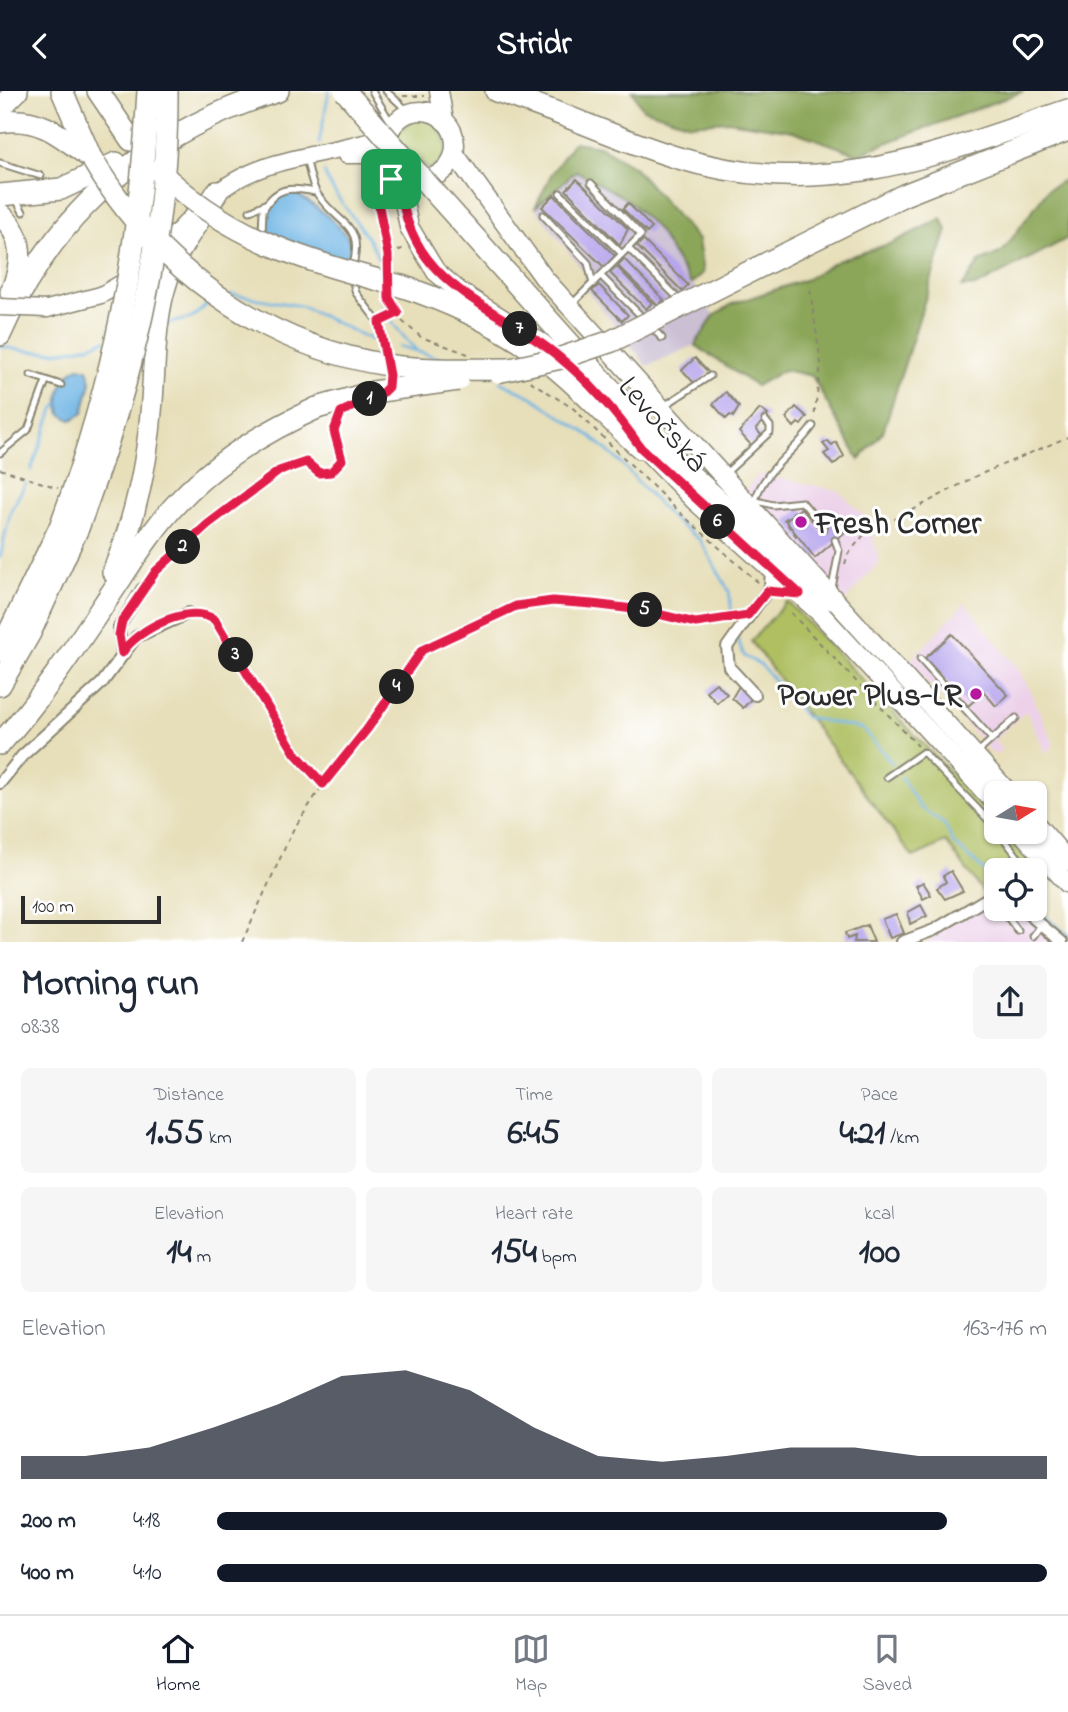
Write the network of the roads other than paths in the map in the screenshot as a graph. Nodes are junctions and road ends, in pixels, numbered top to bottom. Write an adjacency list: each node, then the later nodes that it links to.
1 (17, 91): 13 (highway)
2 (62, 91): 23 (highway)
3 (98, 91): 57 (highway, bridge)
4 (148, 91): 62 (highway, bridge)
5 (167, 91): 62 (highway, bridge)
6 (278, 91): 19 (highway)
7 (345, 91): 69 (highway, bridge)
8 (372, 91): 18 (lane, Levočská)
9 (386, 91): 12 (lane)
10 (496, 91): 11 (highway)
11 (515, 95): 14 (highway)
12 (427, 100): 15 (main road, Levočská); 15 (main road); 18 (main road)
13 (0, 108)
14 (1068, 110)
15 (449, 120): 21 (main road, Levočská)
16 (0, 122): 23 (highway)
17 (1068, 130): 48 (highway, bridge)
18 (391, 131): 20 (main road); 25 (main road, Levočská)
19 (154, 148): 31 (highway); 46 (highway)
20 (326, 153): 22 (main road); 25 (main road)
21 (460, 156): 25 (main road); 43 (main road, Levočská)
22 (306, 157): 28 (lane); 29 (main road)
23 (92, 159): 48 (highway, bridge)
24 (0, 163): 26 (lane)
25 (394, 165): 57 (main road, Levočská)
26 (41, 176)
27 (592, 183): 37 (lane)
28 (316, 191): 32 (lane); 45 (lane)
29 (218, 192): 42 (main road, bridge); 71 (highway)
30 (560, 193): 38 (lane)
31 (12, 201)
32 (267, 203): 33 (lane); 36 (lane)
33 (250, 211)
34 (0, 214): 46 (highway)
35 (543, 215): 40 (lane)
36 (262, 235)
37 (628, 248): 38 (lane); 41 (lane)
38 (622, 254): 39 (lane)
39 (601, 276): 40 (lane); 47 (lane)
40 (593, 284): 43 (lane)
41 (677, 297)
42 (0, 307)
43 (569, 307): 53 (main road, Levočská)
44 (396, 314): 45 (lane)
45 (379, 322): 59 (lane)
46 (0, 334)
47 (662, 338)
48 (515, 372): 71 (highway, bridge)
49 (31, 375): 51 (lane)
50 (710, 376): 53 (lane, Levočská)
51 (46, 381): 52 (lane); 58 (lane)
52 (61, 385)
53 (659, 406): 56 (main road, Levočská)
54 (765, 420): 60 (lane)
55 (813, 426): 61 (lane)
56 (689, 439): 60 (lane); 69 (main road, Levočská)
57 (641, 448): 65 (main road, Levočská)
58 (0, 453)
59 (342, 460)
60 (726, 473): 61 (lane)
61 (755, 501): 63 (lane)
62 (69, 528): 72 (highway); 75 (highway)
63 (824, 528)
64 (835, 540): 69 (lane)
65 (771, 568): 67 (street); 68 (main road, Levočská)
66 (142, 589): 73 (street)
67 (767, 591): 68 (street); 76 (street)
68 (800, 594): 84 (main road, Levočská)
69 (832, 599): 80 (main road, Levočská)
70 (189, 613): 73 (street)
71 (89, 624): 79 (highway)
72 (0, 652)
73 (122, 653): 83 (street)
74 (920, 659): 78 (lane)
75 (0, 685)
76 (755, 695)
77 (1016, 718): 78 (lane)
78 (992, 739): 80 (lane)
79 (0, 744)
80 (976, 754): 82 (main road, Levočská)
81 (887, 777): 85 (lane)
82 (999, 781)
83 (0, 783)
84 (984, 791)
85 (984, 816)
86 (1047, 837): 89 (main road)
87 (1008, 844): 88 (lane)
88 (1019, 858)
89 (1068, 861)
90 (1047, 870): 91 (main road)
91 (1068, 884)
92 (984, 900): 98 (street)
93 (1011, 921): 96 (lane)
94 (1038, 921): 95 (street)
95 (1042, 924): 97 (lane); 99 (street)
96 (1018, 931)
97 (1033, 936)
98 (902, 942)
99 (1062, 942)

